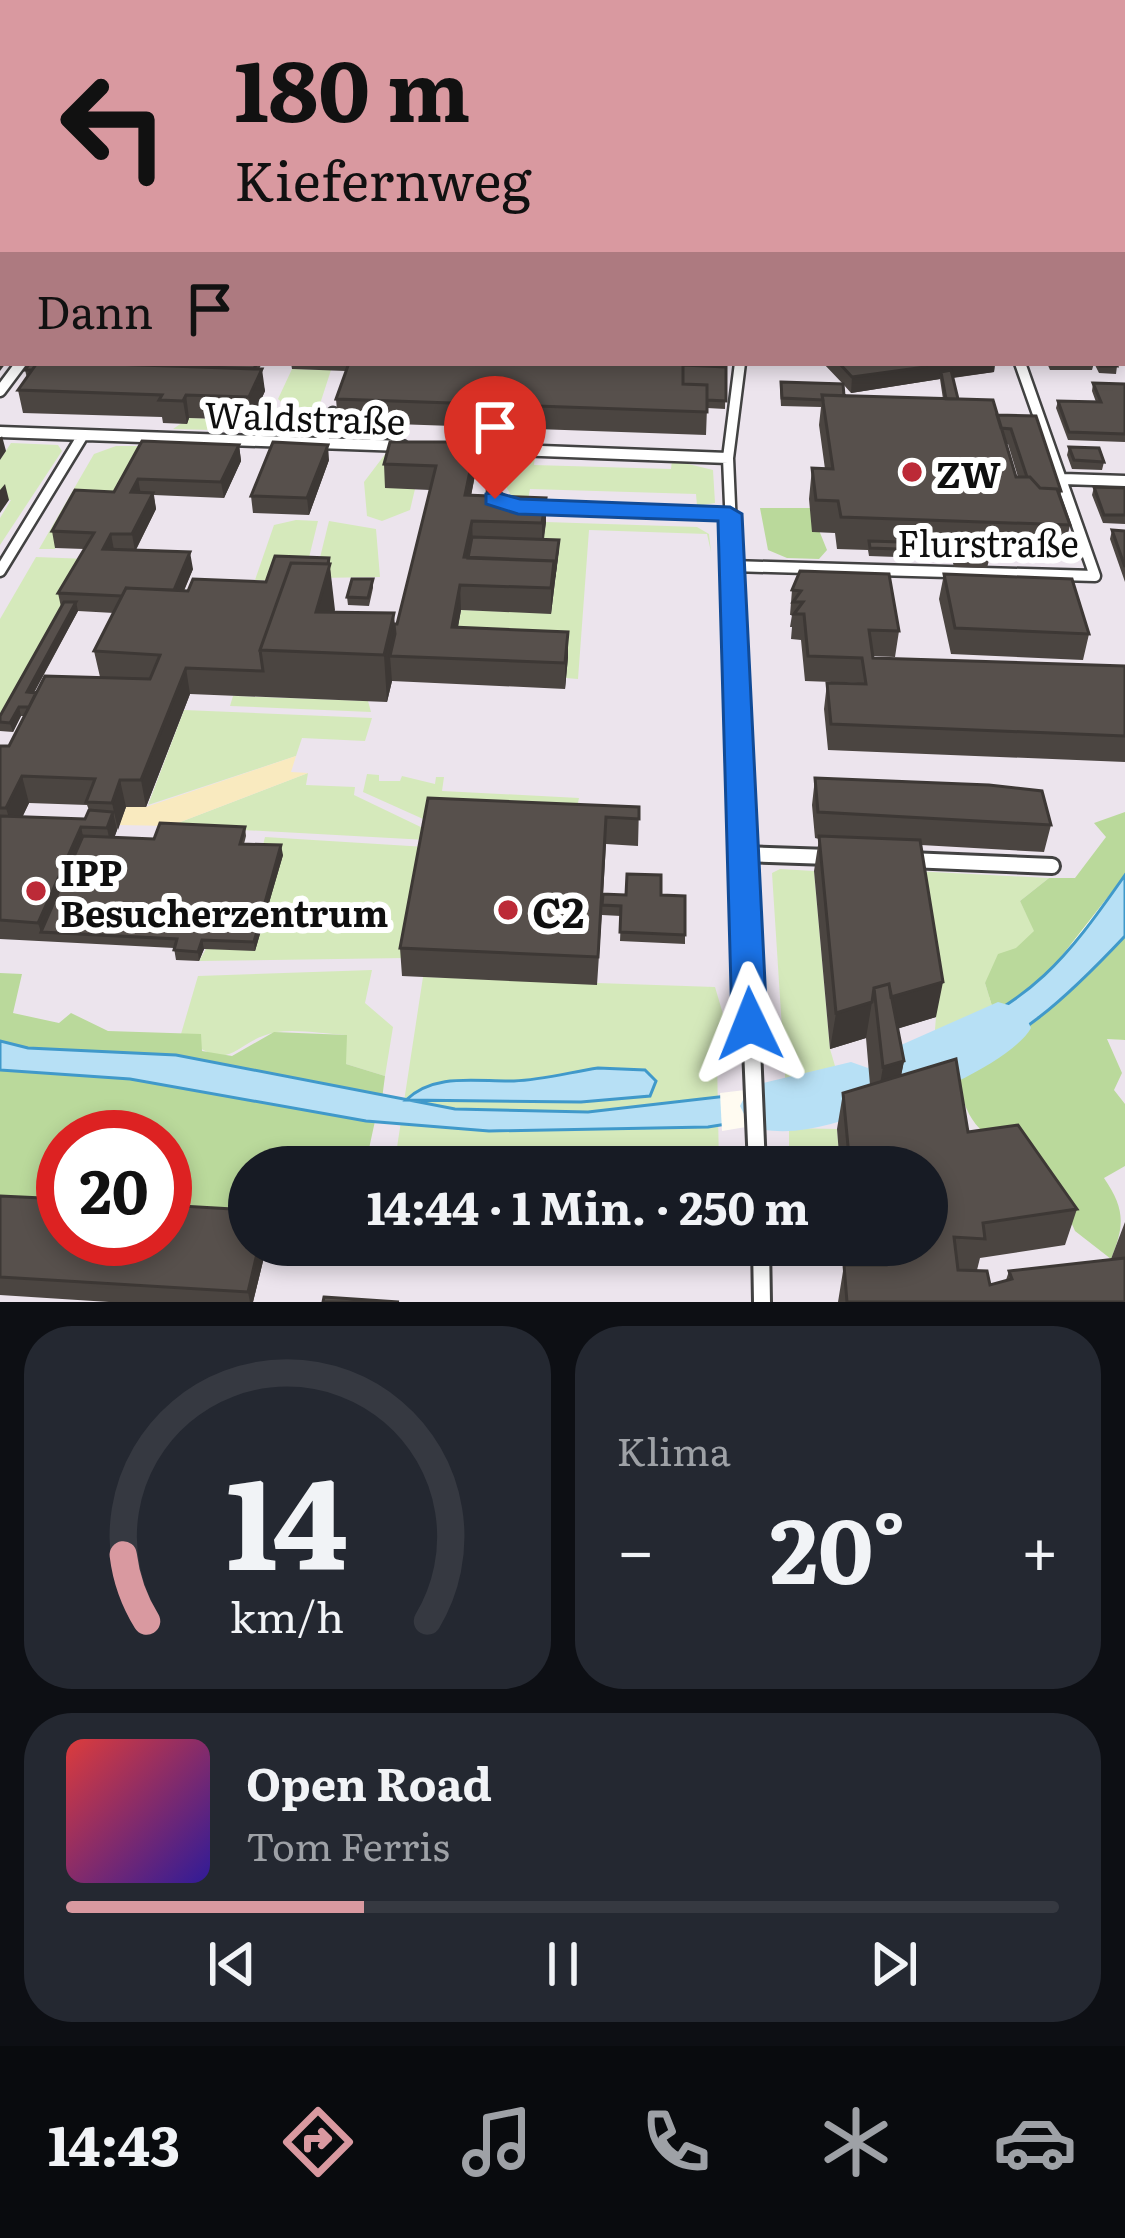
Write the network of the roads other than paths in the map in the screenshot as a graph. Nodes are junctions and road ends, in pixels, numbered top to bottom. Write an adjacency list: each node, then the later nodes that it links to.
1 (19, 366): 5 (lane)
2 (740, 366): 12 (lane)
3 (1021, 366): 13 (lane, Flurstraße)
4 (342, 390): 8 (lane)
5 (0, 391)
6 (0, 432): 7 (lane, Waldstraße)
7 (83, 435): 8 (lane, Waldstraße); 17 (lane)
8 (322, 443): 9 (lane, Waldstraße)
9 (429, 447)
10 (451, 448): 11 (lane, Waldstraße)
11 (495, 449): 12 (lane, Waldstraße); 15 (lane)
12 (728, 458): 15 (lane)
13 (1063, 479): 14 (lane); 16 (lane, Flurstraße)
14 (1125, 481)
15 (730, 514): 16 (lane)
16 (732, 566): 18 (lane)
17 (0, 571)
18 (743, 854): 19 (lane); 22 (lane)
19 (854, 858)
20 (899, 860): 21 (lane)
21 (1052, 866)
22 (756, 1146)
23 (761, 1266): 24 (lane)
24 (761, 1302)

